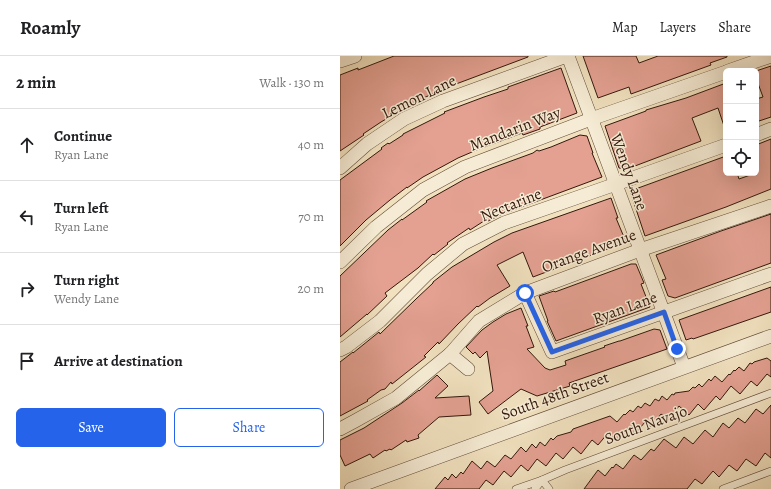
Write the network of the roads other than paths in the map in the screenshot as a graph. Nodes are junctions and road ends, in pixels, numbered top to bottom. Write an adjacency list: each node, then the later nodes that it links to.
1 (355, 56): 4 (street)
2 (567, 56): 7 (street, Wendy Lane); 11 (street, Lemon Lane)
3 (771, 56): 5 (street, Mandarin Way)
4 (340, 61)
5 (736, 68)
6 (723, 72): 7 (street, Mandarin Way)
7 (591, 119): 12 (street, Wendy Lane); 15 (street, Mandarin Way)
8 (771, 129): 9 (street)
9 (759, 133)
10 (723, 146): 12 (street, Nectarine)
11 (340, 168)
12 (616, 184): 14 (street, Wendy Lane); 20 (street, Nectarine)
13 (771, 206): 14 (street, Orange Avenue)
14 (640, 250): 17 (street, Orange Avenue); 18 (street, Wendy Lane)
15 (340, 262)
16 (771, 274): 18 (street, Ryan Lane)
17 (525, 293): 18 (street, Ryan Lane); 21 (street, Orange Avenue)
18 (664, 312): 22 (street, Wendy Lane)
19 (771, 336): 22 (street, South 48th Street)
20 (340, 350)
21 (450, 354): 23 (street); 25 (street, Orange Avenue)
22 (684, 367): 28 (street, South 48th Street)
23 (468, 369)
24 (771, 393): 27 (lane, South Navajo)
25 (340, 429)
26 (771, 471): 32 (lane)
27 (542, 480): 29 (lane); 30 (lane, South Navajo); 31 (lane)
28 (351, 489)
29 (516, 489)
30 (535, 489)
31 (549, 489)
32 (723, 489)

